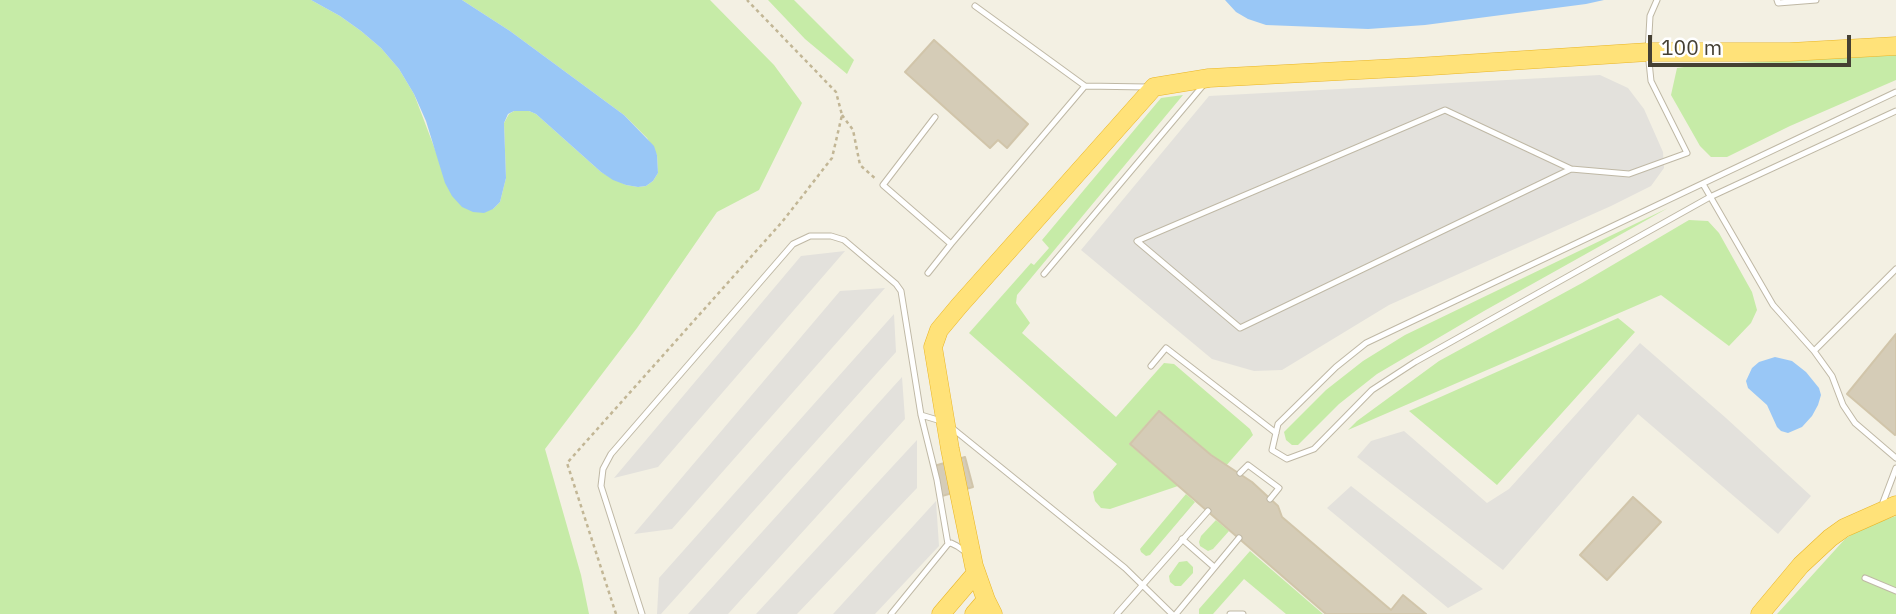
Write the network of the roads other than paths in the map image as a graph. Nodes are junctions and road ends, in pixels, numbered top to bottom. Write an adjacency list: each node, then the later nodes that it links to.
1 (1657, 0): 6 (lane)
2 (1777, 0): 3 (lane)
3 (1816, 0)
4 (975, 6): 8 (lane)
5 (1896, 46): 6 (highway)
6 (1647, 52): 7 (highway); 13 (lane)
7 (1209, 78): 9 (highway); 19 (lane)
8 (1086, 86): 9 (lane); 16 (lane)
9 (1154, 88): 23 (highway)
10 (1896, 92): 14 (lane)
11 (1896, 111): 15 (lane)
12 (935, 117): 16 (lane)
13 (1571, 169): 13 (lane)
14 (1703, 184): 15 (lane); 24 (lane)
15 (1710, 197): 20 (lane); 24 (lane)
16 (951, 244): 18 (lane)
17 (1896, 269): 20 (lane)
18 (928, 273)
19 (1044, 274)
20 (1814, 351): 25 (lane)
21 (1151, 366): 24 (lane)
22 (921, 415): 23 (lane); 33 (lane); 39 (lane)
23 (945, 423): 36 (lane); 38 (highway)
24 (1276, 433)
25 (1896, 458)
26 (1896, 468): 29 (lane)
27 (1240, 473): 28 (lane)
28 (1270, 499)
29 (1888, 508): 47 (highway)
30 (1208, 511): 32 (lane)
31 (1239, 538): 34 (lane)
32 (1182, 539): 34 (lane); 36 (lane)
33 (948, 544): 38 (lane); 40 (lane)
34 (1214, 567): 44 (lane)
35 (1865, 578): 37 (lane)
36 (1143, 583): 43 (lane); 44 (lane)
37 (1896, 590)
38 (983, 597): 41 (highway); 42 (highway)
39 (642, 614)
40 (891, 614)
41 (941, 614)
42 (957, 614)
43 (1116, 614)
44 (1174, 614)
45 (1230, 614): 46 (lane)
46 (1244, 614)
47 (1760, 614)

